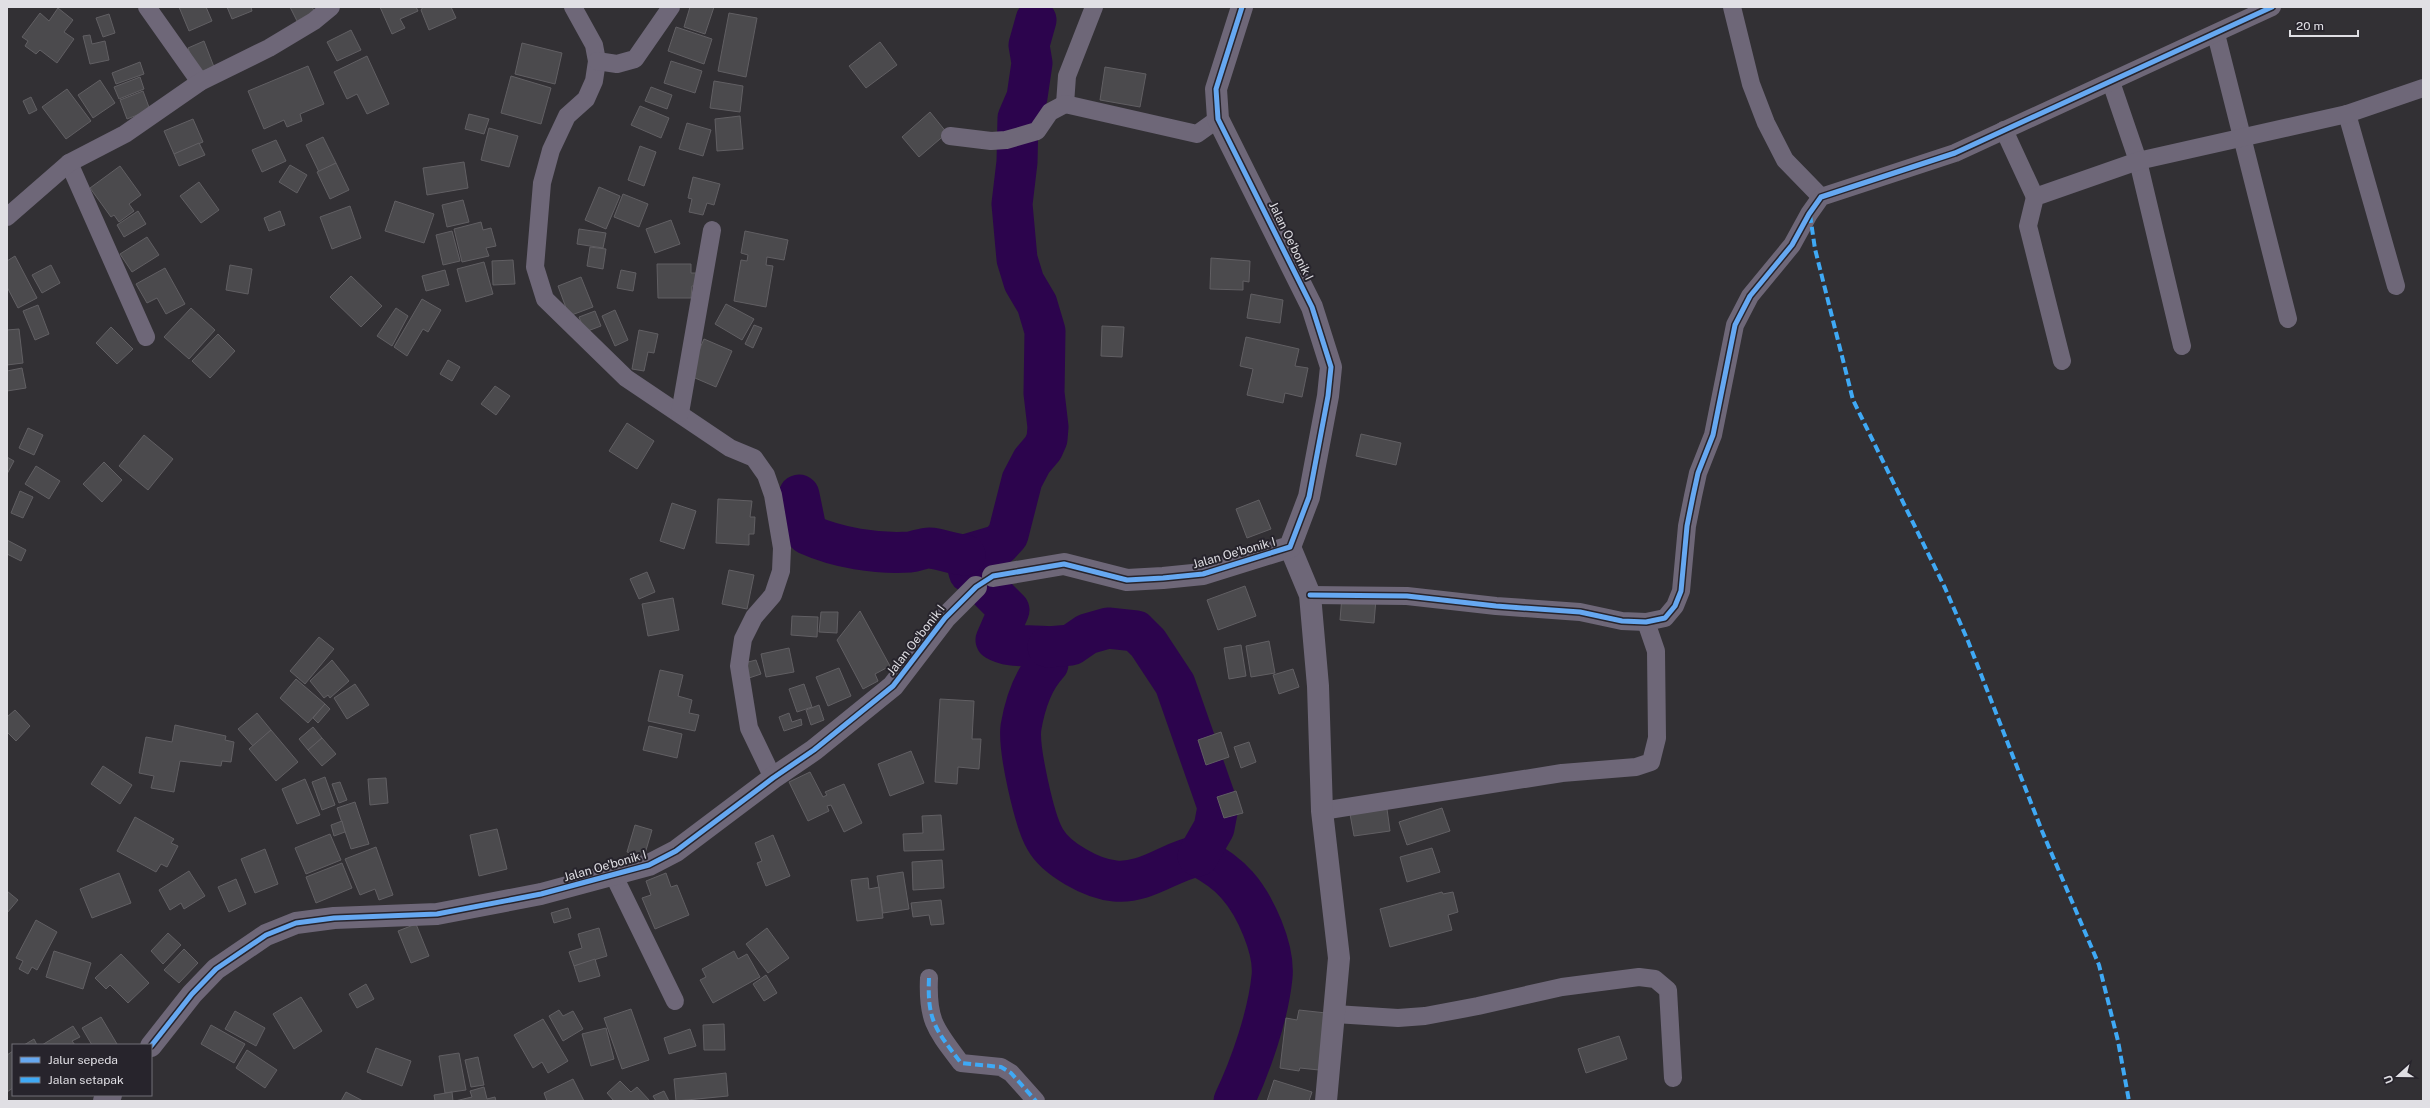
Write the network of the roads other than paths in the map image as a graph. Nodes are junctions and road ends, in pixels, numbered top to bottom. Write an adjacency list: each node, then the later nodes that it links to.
1 (147, 7): 11 (street)
2 (331, 7): 11 (street)
3 (572, 7): 10 (street)
4 (671, 7): 10 (street)
5 (1094, 7): 14 (street)
6 (1242, 7): 16 (street, Jalan Oe'bonik I)
7 (1732, 7): 22 (street)
8 (2272, 7): 9 (street)
9 (2216, 34): 12 (street); 19 (street)
10 (597, 61): 31 (street)
11 (200, 82): 21 (street)
12 (2111, 82): 17 (street); 20 (street)
13 (2423, 88): 15 (street)
14 (1065, 104): 16 (street); 18 (street)
15 (2347, 114): 19 (street); 26 (street)
16 (1218, 119): 32 (street, Jalan Oe'bonik I)
17 (2004, 130): 22 (street); 23 (street)
18 (950, 136)
19 (2241, 136): 20 (street); 27 (street)
20 (2138, 161): 23 (street); 29 (street)
21 (69, 163): 24 (street); 28 (street)
22 (1821, 197): 34 (street)
23 (2034, 197): 30 (street)
24 (7, 217)
25 (712, 230): 31 (street)
26 (2396, 286)
27 (2288, 320)
28 (146, 337)
29 (2182, 346)
30 (2062, 361)
31 (680, 413): 35 (street)
32 (1290, 547): 33 (street); 35 (street, Jalan Oe'bonik I)
33 (1310, 595): 34 (street); 36 (street)
34 (1646, 622): 36 (street)
35 (773, 778): 37 (street, Jalan Oe'bonik I)
36 (1322, 811): 40 (street)
37 (614, 874): 39 (street); 41 (street, Jalan Oe'bonik I)
38 (929, 978): 43 (street)
39 (675, 1001)
40 (1335, 1014): 42 (street); 44 (street)
41 (152, 1045)
42 (1673, 1078)
43 (1036, 1101)
44 (1326, 1101)

